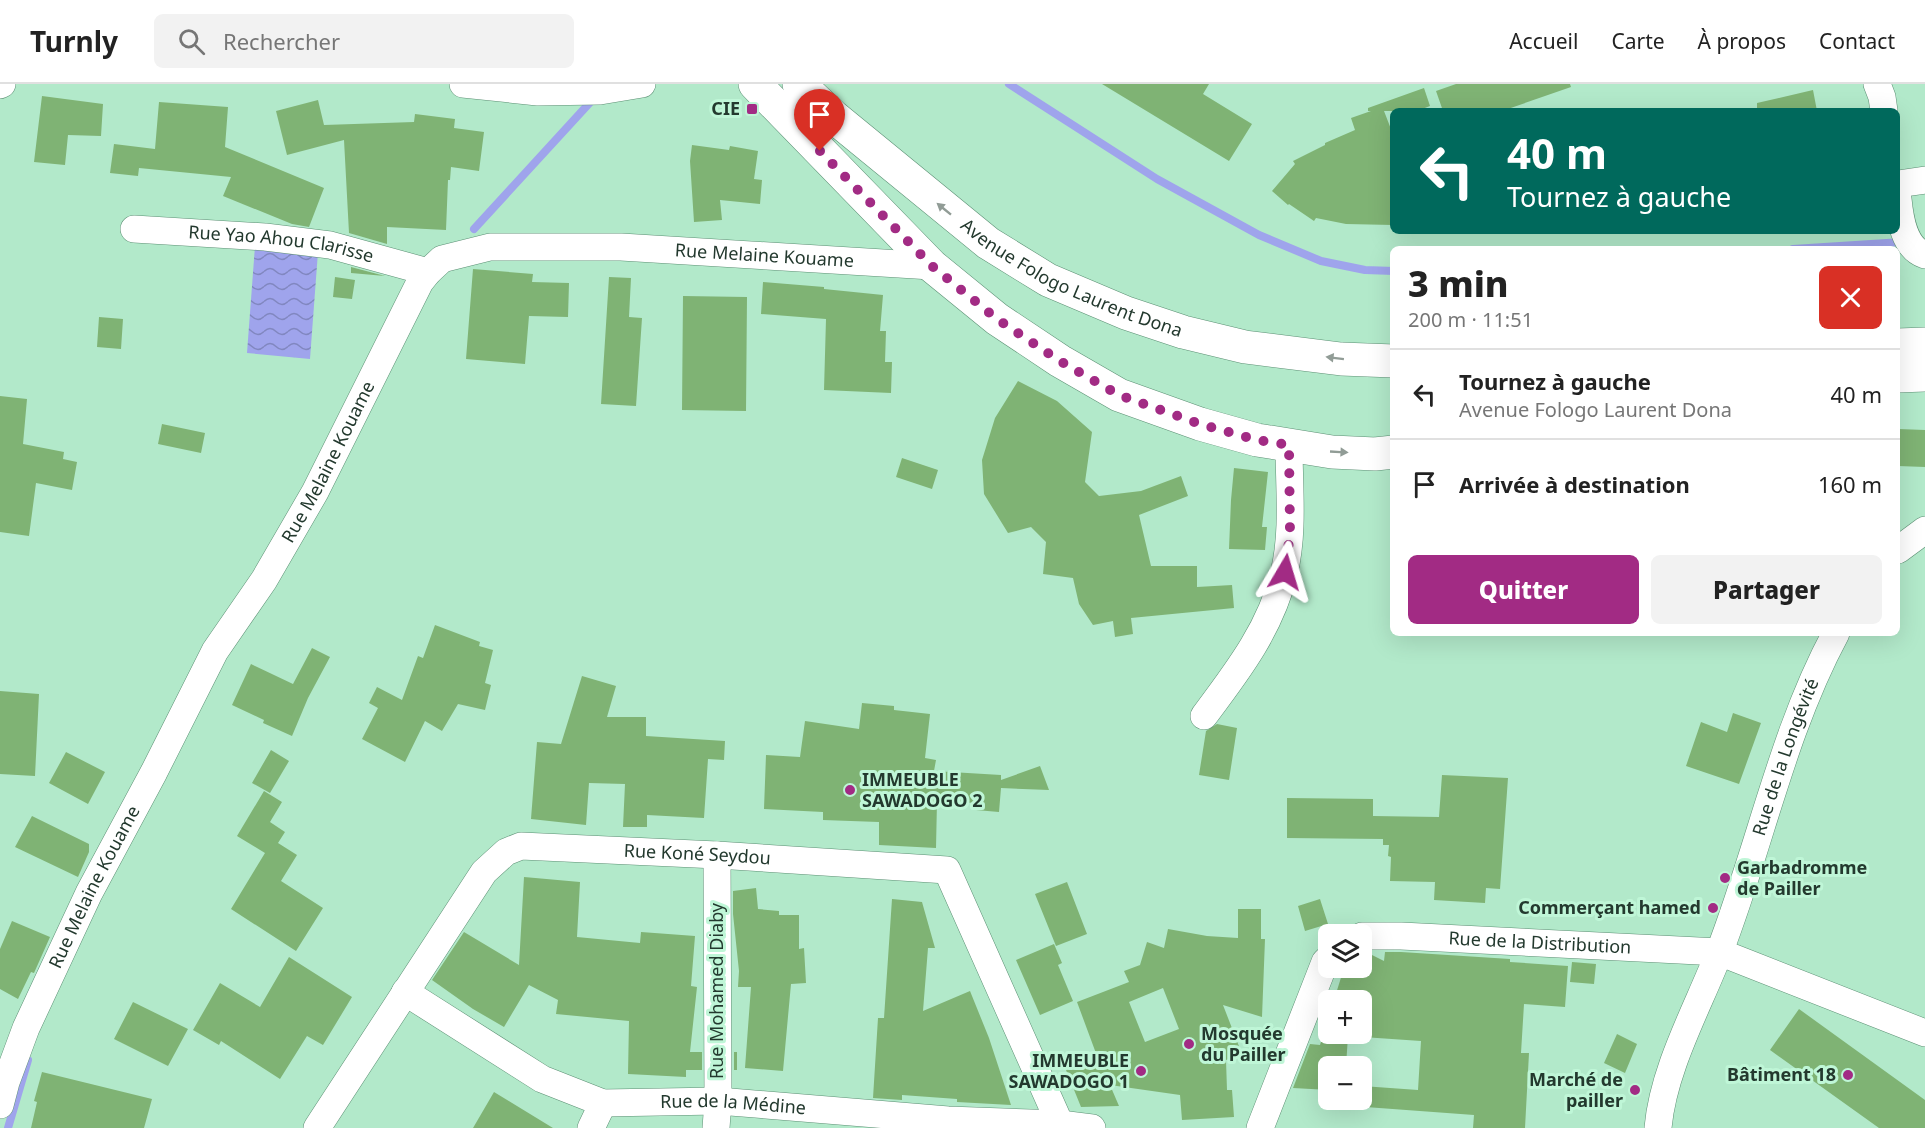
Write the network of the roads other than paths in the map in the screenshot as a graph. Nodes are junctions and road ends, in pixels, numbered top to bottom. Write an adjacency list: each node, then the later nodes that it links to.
1 (463, 84): 2 (street)
2 (642, 84)
3 (755, 84): 12 (main road)
4 (799, 84): 16 (main road, Avenue Fologo Laurent Dona, one-way to 4)
5 (1876, 84): 6 (street)
6 (1884, 108)
7 (1925, 180): 8 (street)
8 (1900, 184)
9 (1900, 217): 11 (street)
10 (134, 229): 13 (street, Rue Yao Ahou Clarisse)
11 (1921, 254)
12 (932, 266): 13 (street, Rue Melaine Kouame); 19 (main road)
13 (428, 272): 33 (street, Rue Melaine Kouame)
14 (1925, 344): 15 (main road)
15 (1900, 345)
16 (1390, 361)
17 (1900, 375): 18 (main road)
18 (1925, 375)
19 (1289, 445): 20 (main road, one-way to 20); 24 (street)
20 (1390, 452)
21 (1925, 530): 22 (street)
22 (1900, 549)
23 (1834, 636): 27 (street, Rue de la Longévité)
24 (1204, 716)
25 (717, 855): 29 (street, Rue Koné Seydou); 31 (street, Rue Mohamed Diaby); 35 (street, Rue Koné Seydou)
26 (1372, 936): 27 (street, Rue de la Distribution)
27 (1719, 952): 30 (street); 41 (street, Rue de la Longévité)
28 (1319, 978): 40 (street)
29 (405, 992): 32 (street, Rue de la Médine); 36 (street, Rue Koné Seydou)
30 (1925, 1034)
31 (718, 1101): 32 (street, Rue de la Médine); 34 (street, Rue de la Médine); 38 (street, Rue Mohamed Diaby)
32 (603, 1103): 37 (street)
33 (0, 1105)
34 (948, 1124): 35 (street, Rue de la Médine)
35 (1060, 1124): 39 (street, Rue de la Médine)
36 (317, 1128)
37 (591, 1128)
38 (716, 1128)
39 (1092, 1128)
40 (1260, 1128)
41 (1658, 1128)

